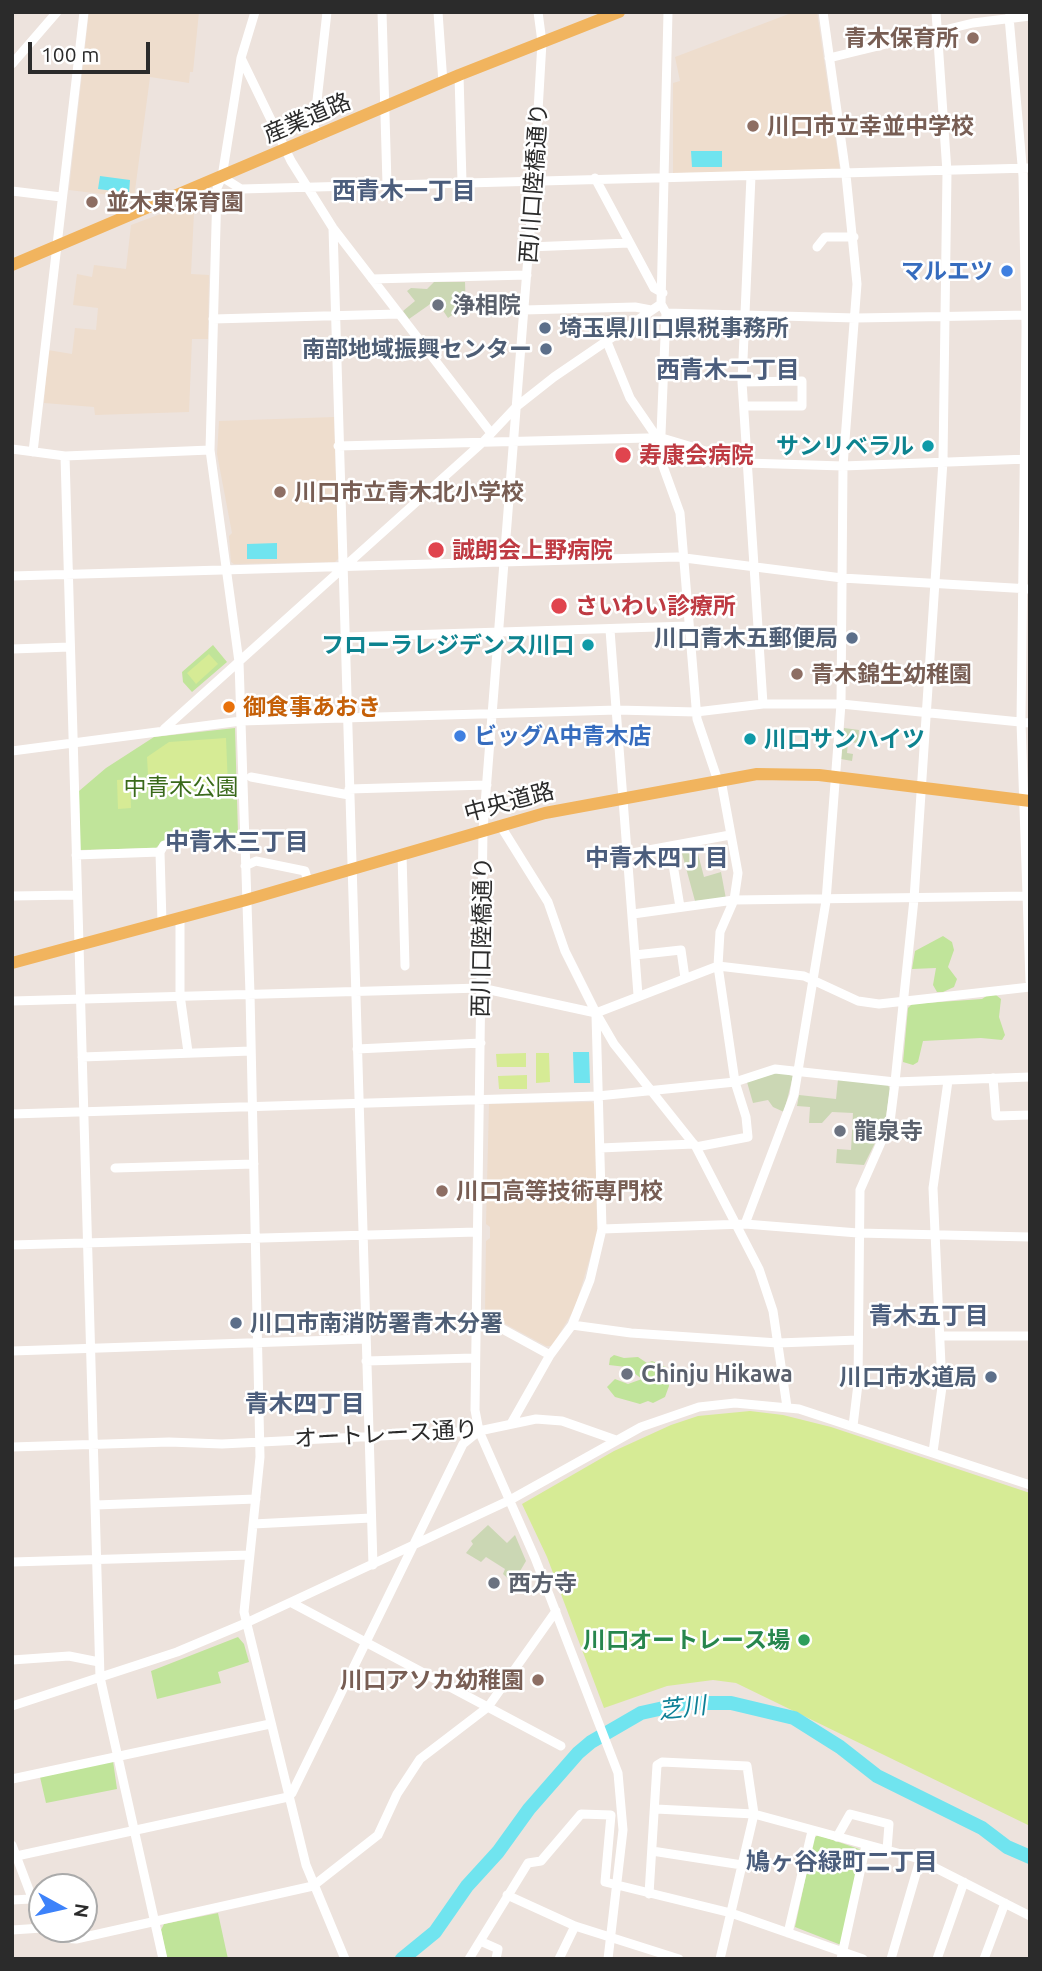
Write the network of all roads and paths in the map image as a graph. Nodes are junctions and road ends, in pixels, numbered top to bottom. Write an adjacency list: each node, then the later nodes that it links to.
1 (57, 12): 18 (street)
2 (84, 12): 36 (street)
3 (255, 12): 16 (street)
4 (327, 12): 22 (street)
5 (382, 12): 21 (street)
6 (438, 12): 20 (street)
7 (538, 12): 15 (street, 西川口陸橋通り)
8 (619, 12): 15 (main road, 産業道路)
9 (668, 12): 29 (street)
10 (823, 12): 17 (street)
11 (936, 12): 14 (street)
12 (1030, 16): 13 (street)
13 (1009, 17): 14 (street); 24 (street)
14 (937, 32): 17 (street); 25 (street)
15 (542, 42): 19 (main road, 産業道路); 31 (street, 西川口陸橋通り)
16 (241, 58): 23 (street); 28 (street)
17 (829, 58): 26 (street)
18 (12, 64)
19 (459, 75): 20 (main road, 産業道路); 32 (street)
20 (443, 83): 21 (main road, 産業道路)
21 (386, 107): 22 (main road, 産業道路); 33 (street)
22 (318, 137): 23 (main road, 産業道路)
23 (286, 150): 28 (main road, 産業道路); 34 (street)
24 (1026, 168): 25 (street); 52 (street)
25 (947, 172): 26 (street); 54 (street)
26 (846, 175): 27 (street); 38 (street)
27 (751, 176): 29 (street); 51 (street)
28 (222, 177): 34 (street); 40 (main road, 産業道路); 56 (street)
29 (663, 177): 30 (street); 46 (street)
30 (595, 178): 31 (street); 39 (street)
31 (534, 180): 32 (street); 41 (street, 西川口陸橋通り)
32 (462, 182): 33 (street)
33 (387, 184): 34 (street)
34 (307, 187): 37 (street)
35 (12, 191): 36 (street)
36 (61, 197): 40 (street)
37 (333, 228): 45 (street); 53 (street)
38 (854, 237): 42 (street); 55 (street)
39 (629, 243): 41 (street); 46 (street)
40 (57, 246): 43 (main road, 産業道路); 68 (street)
41 (529, 247): 44 (street, 西川口陸橋通り)
42 (817, 247)
43 (12, 265)
44 (527, 275): 45 (street); 48 (street, 西川口陸橋通り)
45 (372, 279): 50 (street)
46 (663, 293): 47 (street)
47 (664, 308): 49 (street); 51 (street); 62 (street)
48 (524, 310): 49 (street); 60 (street, 西川口陸橋通り)
49 (651, 310): 57 (street)
50 (398, 314): 53 (street); 61 (street)
51 (745, 315): 55 (street); 58 (street)
52 (1028, 315): 54 (street); 70 (street)
53 (336, 316): 56 (street); 65 (street)
54 (946, 316): 55 (street); 71 (street)
55 (856, 318): 73 (street)
56 (214, 319): 67 (street)
57 (607, 342): 60 (street); 62 (street)
58 (742, 382): 59 (street); 59 (street)
59 (744, 406): 72 (street)
60 (516, 407): 61 (street); 64 (street, 西川口陸橋通り)
61 (491, 433): 63 (street)
62 (662, 438): 64 (street); 72 (street); 74 (street)
63 (482, 442): 64 (street); 65 (street); 77 (street)
64 (514, 442): 75 (street, 西川口陸橋通り)
65 (338, 446): 77 (street)
66 (12, 449): 68 (street)
67 (209, 450): 69 (street); 78 (street)
68 (33, 452): 69 (street)
69 (65, 456): 79 (street)
70 (1027, 459): 71 (street); 83 (street)
71 (943, 461): 73 (street); 82 (street)
72 (746, 463): 73 (street); 76 (street)
73 (843, 466): 81 (street)
74 (683, 557): 75 (street); 76 (street); 84 (street)
75 (506, 562): 77 (street); 86 (street, 西川口陸橋通り)
76 (754, 566): 81 (street); 91 (street)
77 (343, 567): 78 (street); 87 (street); 90 (street)
78 (226, 570): 79 (street); 90 (street)
79 (68, 575): 80 (street); 88 (street)
80 (12, 576)
81 (842, 578): 82 (street); 92 (street)
82 (935, 584): 83 (street); 95 (street)
83 (1027, 589): 99 (street)
84 (688, 626): 85 (street); 94 (street)
85 (610, 630): 86 (street); 93 (street)
86 (499, 633): 87 (street); 96 (street, 西川口陸橋通り)
87 (345, 637): 97 (street)
88 (70, 647): 89 (street); 101 (street)
89 (12, 649)
90 (239, 662): 98 (street); 100 (street)
91 (763, 704): 92 (street); 94 (street)
92 (841, 704): 95 (street); 103 (street)
93 (617, 710): 94 (street); 96 (street); 109 (street)
94 (696, 712): 105 (street)
95 (926, 712): 99 (street); 107 (street)
96 (493, 713): 97 (street); 106 (street, 西川口陸橋通り)
97 (347, 717): 98 (street); 108 (street)
98 (241, 721): 100 (street); 114 (street)
99 (1026, 722): 110 (street)
100 (163, 730): 101 (street)
101 (73, 743): 102 (street); 118 (street)
102 (12, 751)
103 (835, 776): 105 (main road, 中央道路); 107 (main road, 中央道路); 129 (street)
104 (251, 777): 108 (street)
105 (719, 780): 109 (main road, 中央道路); 113 (street)
106 (487, 785): 108 (street); 112 (street, 西川口陸橋通り)
107 (921, 787): 110 (main road, 中央道路); 126 (street)
108 (349, 792): 121 (street)
109 (622, 798): 111 (main road, 中央道路); 117 (street)
110 (1027, 801): 125 (street)
111 (500, 825): 112 (main road, 中央道路); 151 (street)
112 (483, 830): 119 (main road, 中央道路); 143 (street, 西川口陸橋通り)
113 (730, 835): 115 (street); 128 (street)
114 (245, 839): 116 (street); 120 (street)
115 (670, 846): 117 (street); 130 (street)
116 (160, 852): 118 (street); 133 (street)
117 (627, 854): 131 (street)
118 (76, 855): 123 (street)
119 (402, 855): 121 (main road, 中央道路); 137 (street)
120 (245, 866): 122 (street); 127 (street)
121 (353, 870): 122 (main road, 中央道路); 144 (street)
122 (308, 882): 127 (main road, 中央道路)
123 (77, 895): 124 (street); 134 (street)
124 (12, 896)
125 (1028, 896): 126 (street); 141 (street)
126 (914, 899): 129 (street); 150 (street)
127 (246, 900): 132 (main road, 中央道路); 145 (street)
128 (734, 900): 129 (street); 130 (street); 138 (street)
129 (825, 901): 140 (street)
130 (680, 907): 131 (street)
131 (633, 914): 135 (street)
132 (180, 919): 133 (main road, 中央道路); 146 (street)
133 (162, 923): 134 (main road, 中央道路)
134 (79, 945): 136 (main road, 中央道路); 148 (street)
135 (635, 955): 139 (street); 147 (street)
136 (12, 962)
137 (405, 966)
138 (718, 966): 139 (street); 140 (street); 161 (street)
139 (685, 978): 147 (street)
140 (814, 981): 150 (street); 157 (street)
141 (1030, 981)
142 (1030, 987): 150 (street)
143 (481, 988): 144 (street); 151 (street); 152 (street, 西川口陸橋通り)
144 (356, 991): 145 (street); 153 (street)
145 (250, 994): 146 (street); 154 (street)
146 (180, 995): 148 (street); 155 (street)
147 (638, 995): 151 (street)
148 (81, 999): 149 (street); 156 (street)
149 (12, 1001)
150 (903, 1002): 162 (street)
151 (596, 1013): 163 (street); 164 (street)
152 (481, 1043): 153 (street); 165 (street, 西川口陸橋通り)
153 (357, 1049): 166 (street)
154 (251, 1051): 155 (street); 167 (street)
155 (188, 1052): 156 (street)
156 (82, 1057): 168 (street)
157 (799, 1070): 161 (street); 162 (street); 175 (street)
158 (1030, 1077): 159 (street)
159 (993, 1079): 160 (street); 170 (street)
160 (948, 1081): 162 (street); 179 (street)
161 (735, 1082): 163 (street); 171 (street)
162 (895, 1082): 178 (street)
163 (651, 1092): 164 (street); 171 (street)
164 (598, 1096): 165 (street); 172 (street)
165 (480, 1100): 166 (street); 177 (street, 西川口陸橋通り)
166 (357, 1104): 167 (street); 180 (street)
167 (253, 1107): 168 (street); 173 (street)
168 (84, 1112): 169 (street); 183 (street)
169 (12, 1114)
170 (1030, 1115)
171 (695, 1145): 172 (street); 175 (street)
172 (600, 1148): 176 (street)
173 (254, 1164): 174 (street); 181 (street)
174 (115, 1168)
175 (741, 1224): 176 (street); 178 (street); 192 (street)
176 (602, 1230): 186 (street)
177 (477, 1232): 180 (street); 185 (street, 西川口陸橋通り)
178 (858, 1233): 179 (street); 190 (street)
179 (935, 1235): 182 (street); 187 (street)
180 (362, 1236): 181 (street); 189 (street)
181 (255, 1237): 183 (street); 191 (street)
182 (1030, 1237)
183 (87, 1242): 184 (street); 193 (street)
184 (12, 1245)
185 (475, 1314): 195 (street); 196 (street, 西川口陸橋通り)
186 (572, 1325): 192 (street); 195 (street)
187 (940, 1336): 188 (street); 207 (street)
188 (1030, 1336)
189 (365, 1339): 191 (street); 197 (street)
190 (858, 1340): 192 (street); 200 (street)
191 (257, 1343): 193 (street); 204 (street)
192 (778, 1343): 198 (street)
193 (90, 1349): 194 (street); 205 (street)
194 (12, 1351)
195 (550, 1355): 199 (street)
196 (474, 1358): 197 (street); 201 (street, 西川口陸橋通り)
197 (366, 1361): 202 (street)
198 (787, 1407): 200 (street); 203 (street)
199 (512, 1422): 201 (street, オートレース通り); 203 (street, オートレース通り)
200 (853, 1426): 207 (street)
201 (479, 1431): 202 (street, オートレース通り); 210 (street, 西川口陸橋通り); 214 (street)
202 (368, 1435): 204 (street, オートレース通り); 212 (street)
203 (616, 1440): 210 (street)
204 (260, 1441): 205 (street, オートレース通り); 209 (street)
205 (94, 1445): 206 (street, オートレース通り); 211 (street)
206 (12, 1447)
207 (933, 1452): 208 (street)
208 (1030, 1485)
209 (256, 1499): 211 (street); 213 (street)
210 (510, 1500): 214 (street); 220 (street, 西川口陸橋通り)
211 (96, 1505): 216 (street)
212 (371, 1518): 213 (street); 218 (street)
213 (253, 1524): 215 (street)
214 (416, 1544): 218 (street); 222 (street)
215 (250, 1555): 216 (street); 221 (street)
216 (97, 1560): 217 (street); 224 (street)
217 (12, 1562)
218 (373, 1565): 219 (street)
219 (292, 1603): 221 (street); 222 (street)
220 (556, 1611): 227 (street); 247 (street, 西川口陸橋通り)
221 (246, 1623): 225 (street); 228 (street)
222 (368, 1642): 227 (street); 232 (street)
223 (12, 1660): 224 (street)
224 (99, 1662): 225 (street)
225 (100, 1676): 226 (street); 230 (street)
226 (12, 1706)
227 (488, 1707): 229 (street); 246 (street)
228 (270, 1724): 230 (street); 232 (street)
229 (561, 1746)
230 (118, 1756): 231 (street); 236 (street)
231 (12, 1779)
232 (288, 1797): 236 (street); 246 (street)
233 (656, 1809): 234 (street); 234 (street); 241 (street)
234 (754, 1814): 235 (street); 244 (street)
235 (812, 1830): 237 (street); 256 (street)
236 (134, 1831): 242 (street); 254 (street)
237 (838, 1837): 239 (street); 240 (street)
238 (12, 1845): 242 (street)
239 (866, 1845): 240 (street); 260 (street)
240 (887, 1850): 243 (street)
241 (652, 1851): 244 (street); 249 (street)
242 (14, 1856): 248 (street)
243 (920, 1860): 245 (street); 270 (street)
244 (742, 1865): 252 (street)
245 (964, 1882): 251 (street); 271 (street)
246 (313, 1886): 254 (street); 262 (street)
247 (617, 1886): 249 (street); 250 (street); 258 (street, 西川口陸橋通り)
248 (28, 1891)
249 (649, 1894): 252 (street)
250 (507, 1895): 255 (street); 259 (street)
251 (1005, 1903): 253 (street); 272 (street)
252 (731, 1913): 256 (street); 268 (street)
253 (1030, 1916)
254 (156, 1922): 257 (street); 261 (street)
255 (575, 1926): 258 (street); 265 (street)
256 (788, 1933): 260 (street)
257 (98, 1934)
258 (611, 1938): 266 (street, 西川口陸橋通り); 267 (street)
259 (480, 1941): 263 (street); 264 (street)
260 (842, 1954): 269 (street)
261 (163, 1959)
262 (345, 1959)
263 (469, 1959)
264 (496, 1959)
265 (559, 1959)
266 (608, 1959)
267 (678, 1959)
268 (720, 1959)
269 (863, 1959)
270 (891, 1959)
271 (937, 1959)
272 (984, 1959)

